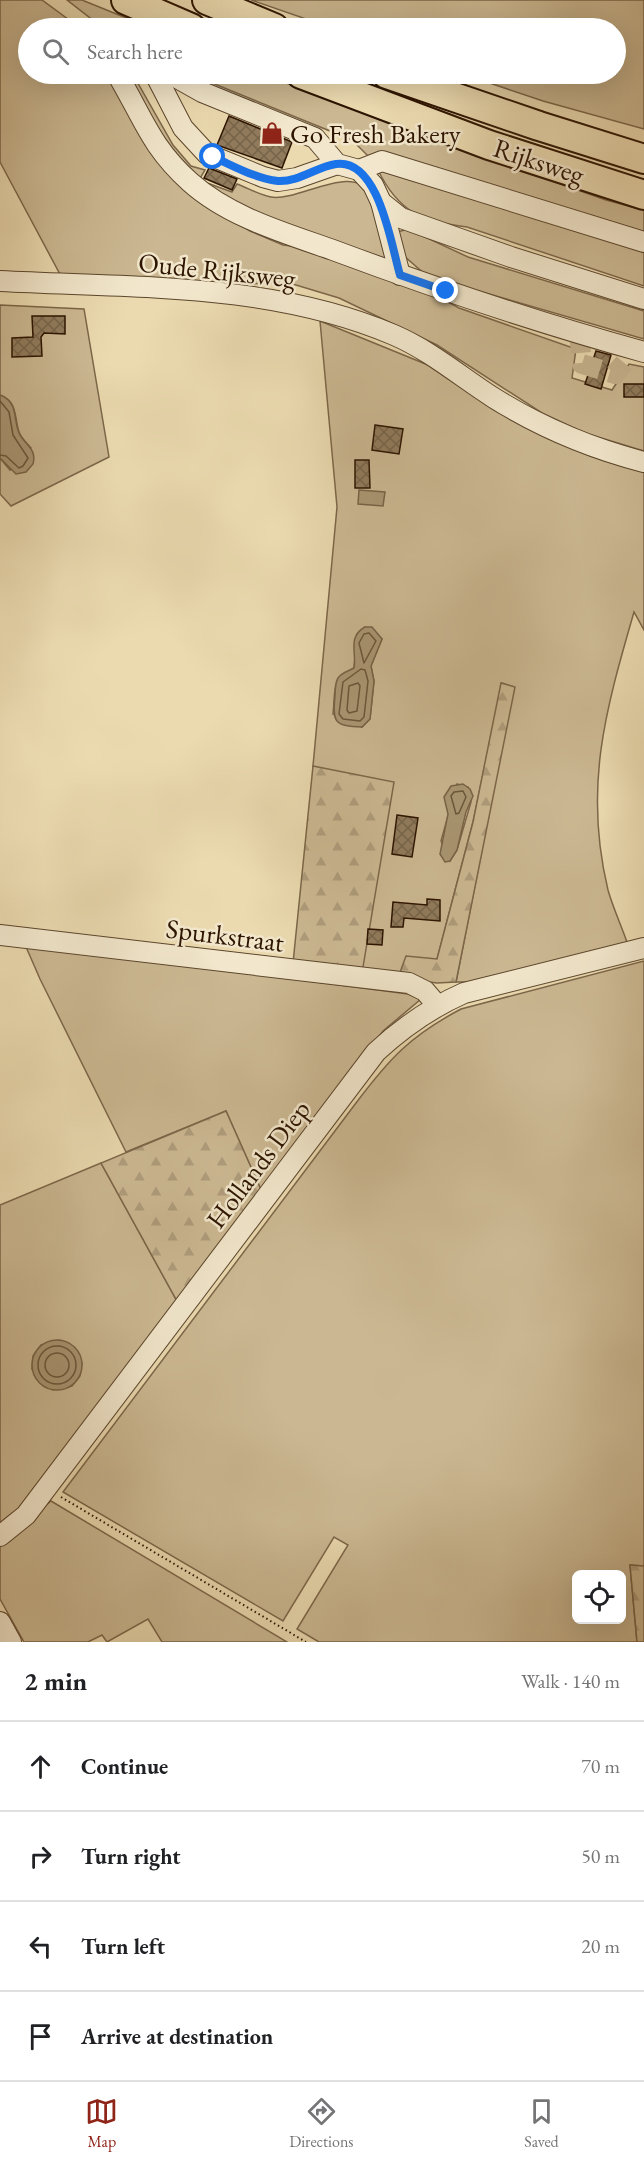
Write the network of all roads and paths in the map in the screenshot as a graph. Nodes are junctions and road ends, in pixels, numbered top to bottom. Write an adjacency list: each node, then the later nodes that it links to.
1 (126, 0): 3 (highway)
2 (207, 0): 4 (highway)
3 (168, 18)
4 (250, 18)
5 (122, 84): 16 (street)
6 (160, 84): 11 (street)
7 (188, 84): 11 (street)
8 (327, 84): 13 (highway, Rijksweg)
9 (416, 84): 10 (highway, Rijksweg)
10 (644, 159)
11 (337, 164): 12 (street)
12 (359, 170): 14 (street); 15 (street)
13 (644, 195)
14 (381, 202): 16 (street); 18 (street)
15 (644, 242)
16 (400, 275): 19 (street)
17 (0, 281): 20 (street, Oude Rijksweg)
18 (644, 298)
19 (644, 352)
20 (644, 462)
21 (0, 935): 23 (street, Spurkstraat)
22 (644, 948): 23 (street, Hollands Diep)
23 (437, 1005): 24 (street, Hollands Diep)
24 (46, 1488): 25 (street, Hollands Diep); 28 (path)
25 (0, 1536)
26 (0, 1622): 27 (street)
27 (11, 1642)
28 (306, 1642)

